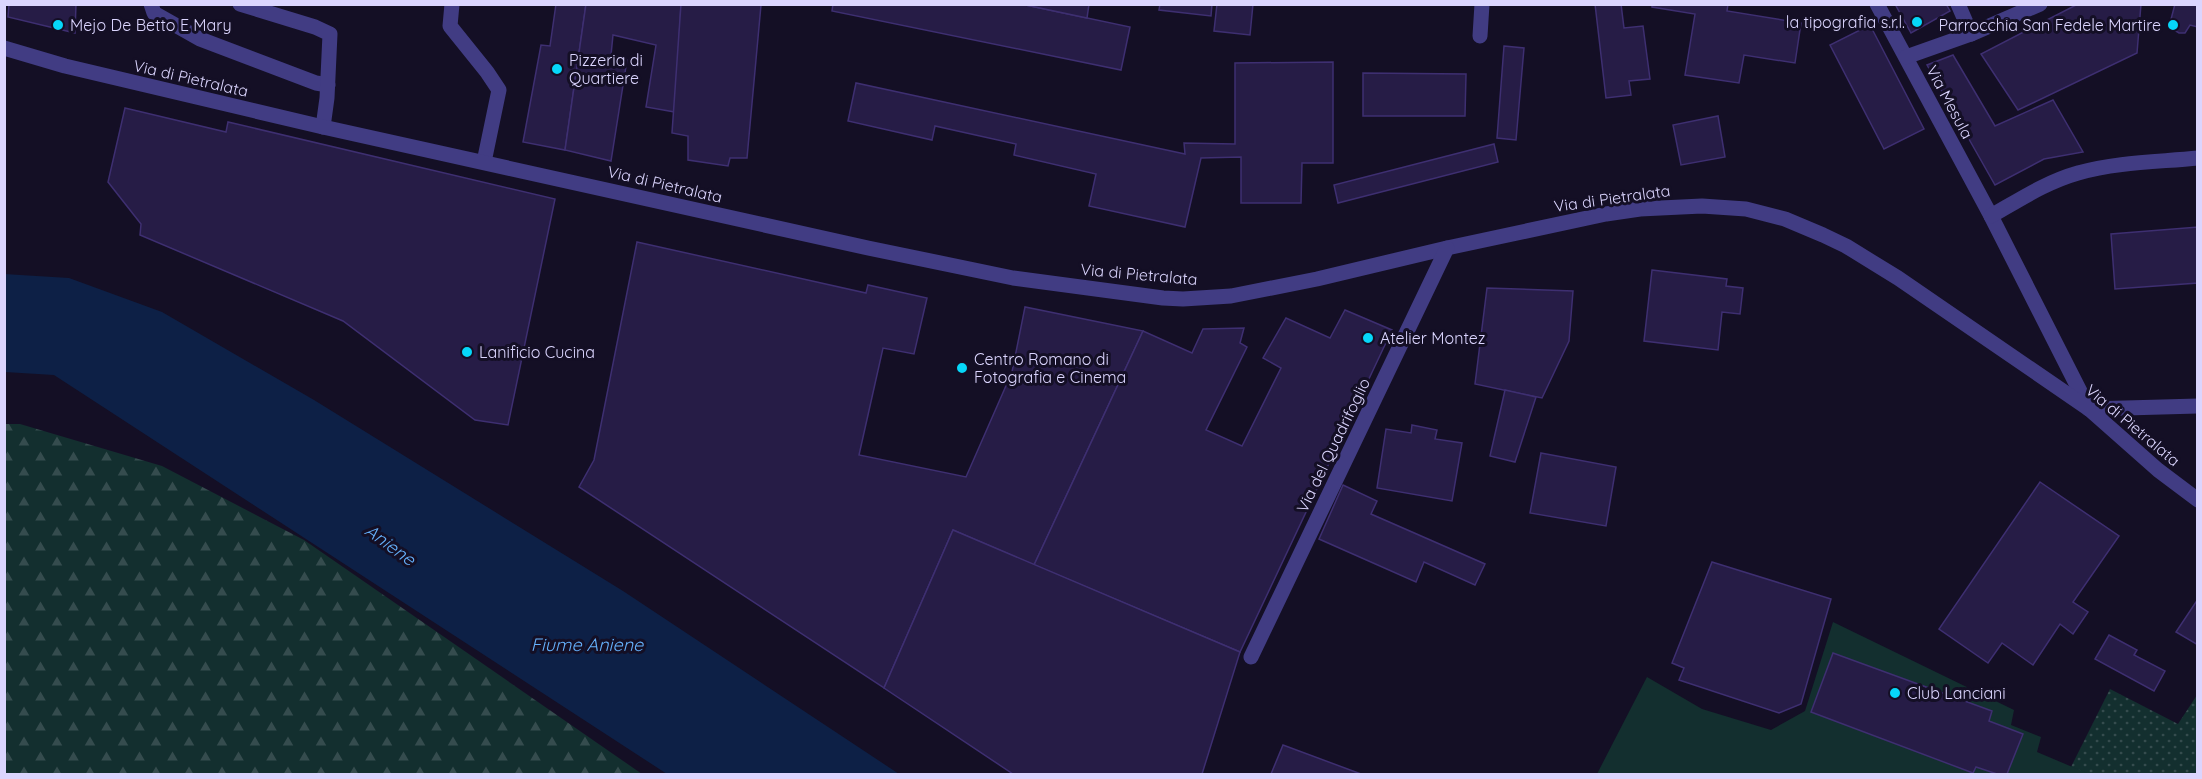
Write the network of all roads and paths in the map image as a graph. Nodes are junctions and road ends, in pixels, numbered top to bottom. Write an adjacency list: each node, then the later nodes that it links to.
1 (151, 4): 12 (street)
2 (240, 4): 12 (street)
3 (452, 4): 15 (street)
4 (1482, 4): 9 (street)
5 (1876, 4): 11 (street, Via Mesula)
6 (1958, 4): 8 (street)
7 (2040, 4): 8 (street)
8 (1971, 34): 11 (street)
9 (1480, 36)
10 (4, 48): 13 (street, Via di Pietralata)
11 (1906, 57): 16 (street, Via Mesula)
12 (328, 85): 13 (street)
13 (323, 127): 15 (street, Via di Pietralata)
14 (2198, 158): 16 (street)
15 (484, 162): 17 (street, Via di Pietralata)
16 (1991, 216): 19 (street, Via Mesula)
17 (1447, 248): 19 (street, Via di Pietralata); 21 (street, Via del Quadrifoglio)
18 (2198, 406): 19 (street)
19 (2089, 409): 20 (street, Via di Pietralata)
20 (2198, 500)
21 (1251, 657)

